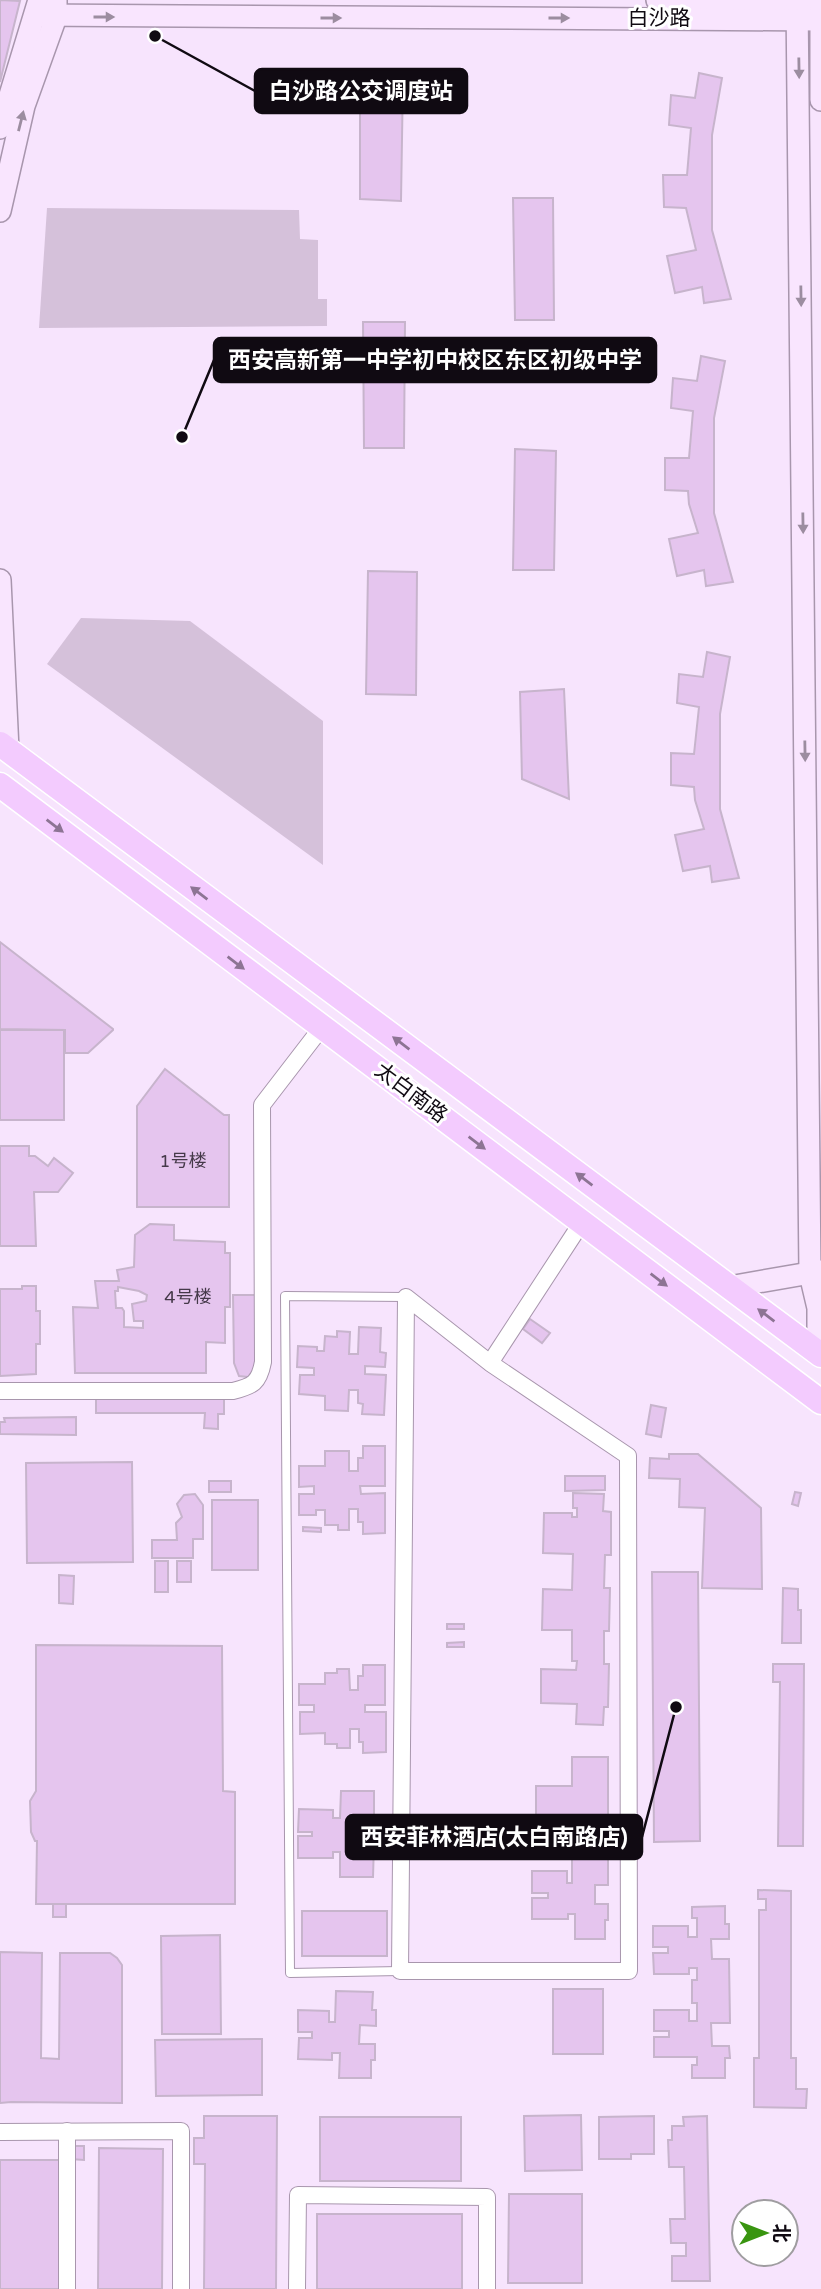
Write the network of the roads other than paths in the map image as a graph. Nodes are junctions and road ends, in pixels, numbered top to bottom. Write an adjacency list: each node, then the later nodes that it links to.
1 (657, 0): 2 (main road, 白沙路)
2 (798, 7): 3 (main road, 白沙路, one-way to 2); 4 (main road, 白沙路); 13 (main road, one-way to 13)
3 (46, 8): 6 (main road); 7 (main road, one-way to 3)
4 (821, 12): 5 (main road)
5 (821, 100)
6 (0, 128)
7 (0, 211)
8 (0, 580): 9 (main road)
9 (4, 747): 14 (main road, 太白南路, one-way to 9)
10 (0, 785): 11 (main road, 太白南路, one-way to 11)
11 (322, 1027): 12 (main road, 太白南路, one-way to 12); 18 (street)
12 (582, 1222): 17 (street); 19 (main road, 太白南路, one-way to 19)
13 (815, 1272): 14 (main road); 16 (main road)
14 (729, 1287): 16 (main road, 太白南路, one-way to 14)
15 (406, 1297): 17 (street); 20 (street); 20 (lane)
16 (820, 1354)
17 (490, 1363): 20 (street)
18 (0, 1391)
19 (821, 1402)
20 (400, 1971)
21 (67, 2131): 22 (street); 23 (street); 24 (street)
22 (0, 2132)
23 (67, 2289)
24 (181, 2289)
25 (297, 2289): 26 (street)
26 (487, 2289)

